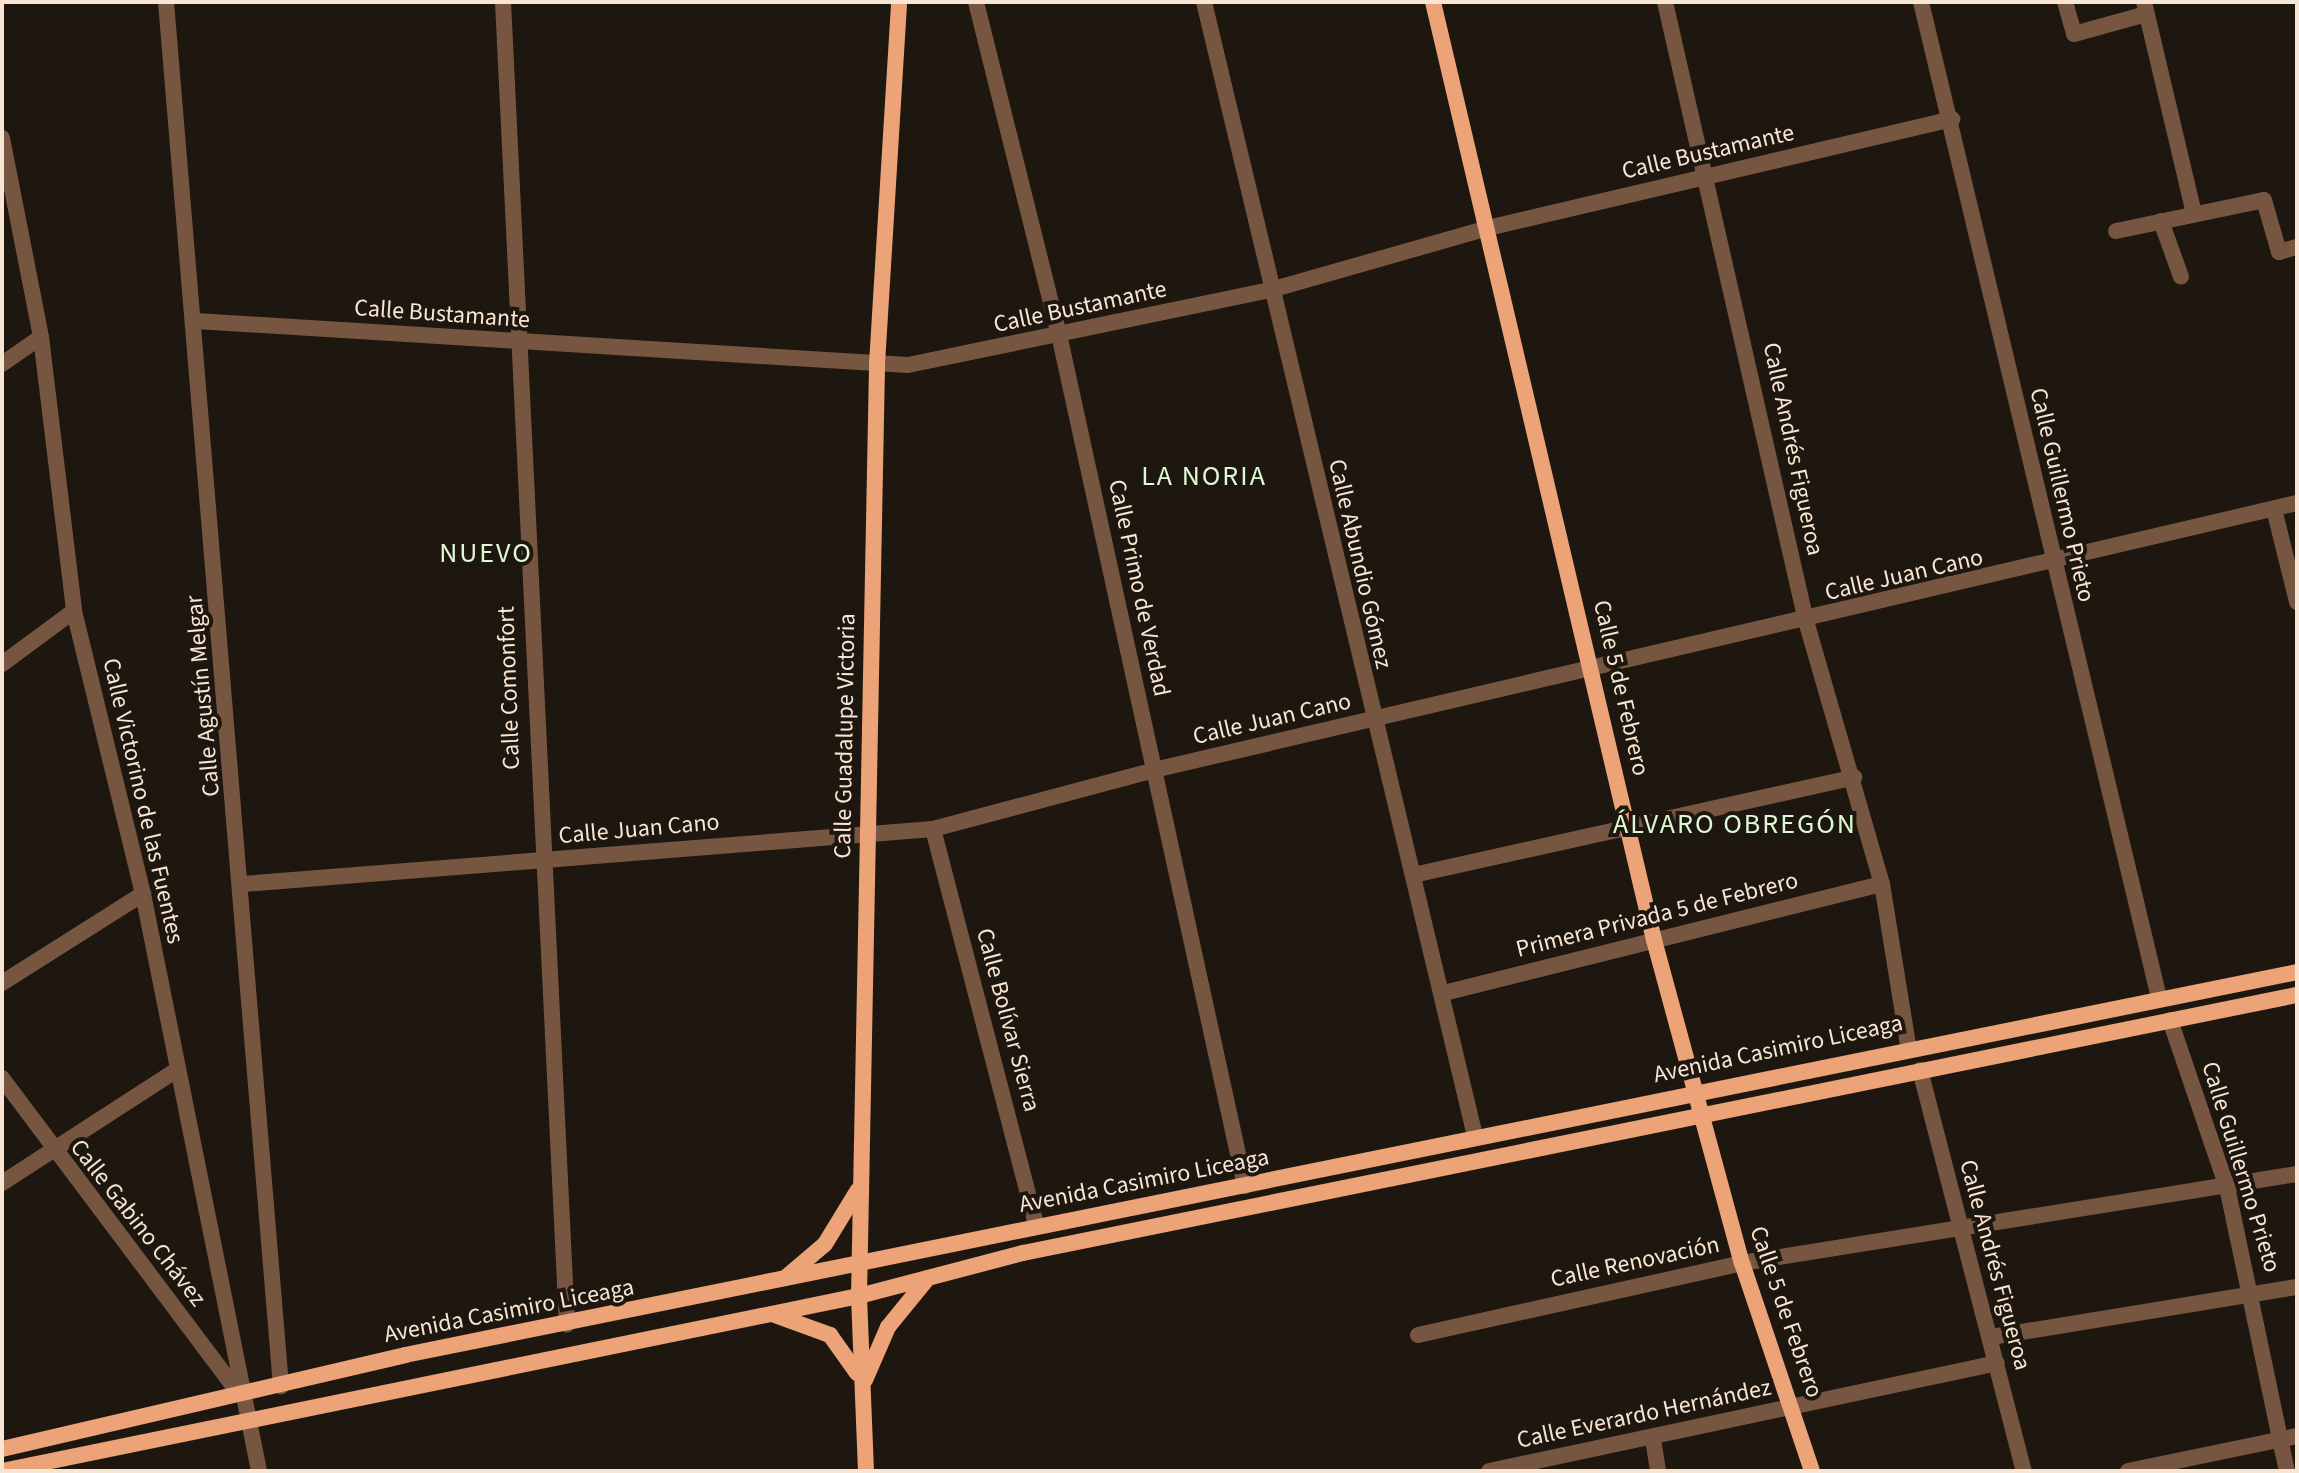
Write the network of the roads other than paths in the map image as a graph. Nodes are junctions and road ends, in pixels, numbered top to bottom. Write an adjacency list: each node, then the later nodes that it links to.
1 (166, 2): 21 (street, Calle Agustín Melgar)
2 (503, 2): 24 (street, Calle Comonfort)
3 (899, 2): 26 (main road, Calle Guadalupe Victoria)
4 (976, 2): 23 (street, Calle Primo de Verdad)
5 (1204, 2): 20 (street, Calle Abundio Gómez)
6 (1433, 2): 16 (main road, Calle 5 de Febrero)
7 (1665, 2): 13 (street, Calle Andrés Figueroa)
8 (1921, 2): 11 (street, Calle Guillermo Prieto)
9 (2065, 2): 10 (street)
10 (2145, 8): 14 (street)
11 (1952, 119): 13 (street, Calle Bustamante); 29 (street, Calle Guillermo Prieto)
12 (2, 138): 22 (street, Calle Victorino de las Fuentes)
13 (1710, 176): 16 (street, Calle Bustamante); 32 (street, Calle Andrés Figueroa)
14 (2194, 213): 15 (street); 18 (street)
15 (2161, 221): 17 (street); 19 (street)
16 (1488, 228): 20 (street, Calle Bustamante); 34 (main road, Calle 5 de Febrero)
17 (2116, 231)
18 (2297, 247)
19 (2181, 277)
20 (1274, 289): 23 (street, Calle Bustamante); 35 (street, Calle Abundio Gómez)
21 (196, 321): 24 (street, Calle Bustamante); 43 (street, Calle Agustín Melgar)
22 (41, 337): 25 (street); 31 (street, Calle Victorino de las Fuentes)
23 (1060, 339): 26 (street, Calle Bustamante); 36 (street, Calle Primo de Verdad)
24 (519, 343): 26 (street, Calle Bustamante); 41 (street, Calle Comonfort)
25 (2, 364)
26 (877, 364): 40 (main road, Calle Guadalupe Victoria)
27 (2297, 503): 28 (street, Calle Juan Cano)
28 (2274, 509): 29 (street, Calle Juan Cano); 30 (street)
29 (2053, 566): 32 (street, Calle Juan Cano); 51 (street, Calle Guillermo Prieto)
30 (2297, 602)
31 (74, 611): 33 (street); 45 (street, Calle Victorino de las Fuentes)
32 (1806, 621): 34 (street, Calle Juan Cano); 37 (street, Calle Andrés Figueroa)
33 (2, 664)
34 (1593, 672): 35 (street, Calle Juan Cano); 38 (main road, Calle 5 de Febrero)
35 (1371, 721): 36 (street, Calle Juan Cano); 42 (street, Calle Abundio Gómez)
36 (1154, 770): 39 (street, Calle Juan Cano); 64 (street, Calle Primo de Verdad)
37 (1854, 777): 38 (street); 44 (street, Calle Andrés Figueroa)
38 (1629, 825): 42 (street); 46 (main road, Calle 5 de Febrero)
39 (933, 829): 40 (street, Calle Juan Cano); 66 (street, Calle Bolívar Sierra)
40 (867, 834): 41 (street, Calle Juan Cano); 63 (main road, Calle Guadalupe Victoria)
41 (540, 861): 43 (street, Calle Juan Cano); 76 (street, Calle Comonfort)
42 (1418, 874): 49 (street, Calle Abundio Gómez)
43 (243, 884): 80 (street, Calle Agustín Melgar)
44 (1882, 884): 46 (street, Primera Privada 5 de Febrero); 53 (street, Calle Andrés Figueroa)
45 (143, 894): 48 (street); 54 (street, Calle Victorino de las Fuentes)
46 (1654, 940): 49 (street, Primera Privada 5 de Febrero); 57 (main road, Calle 5 de Febrero)
47 (2297, 972): 51 (main road, Avenida Casimiro Liceaga)
48 (2, 983)
49 (1444, 993): 59 (street, Calle Abundio Gómez)
50 (2297, 995): 52 (main road, Avenida Casimiro Liceaga)
51 (2159, 998): 53 (main road, Avenida Casimiro Liceaga)
52 (2170, 1020): 55 (main road, Avenida Casimiro Liceaga); 65 (street, Calle Guillermo Prieto)
53 (1908, 1045): 57 (main road, Avenida Casimiro Liceaga)
54 (177, 1070): 60 (street); 82 (street, Calle Victorino de las Fuentes)
55 (1920, 1070): 58 (main road, Avenida Casimiro Liceaga); 67 (street, Calle Andrés Figueroa)
56 (2, 1078): 60 (street, Calle Gabino Chávez)
57 (1696, 1091): 58 (main road, Calle 5 de Febrero); 59 (main road, Avenida Casimiro Liceaga)
58 (1701, 1119): 68 (main road, Calle 5 de Febrero); 70 (main road, Avenida Casimiro Liceaga)
59 (1475, 1136): 64 (main road, Avenida Casimiro Liceaga)
60 (51, 1151): 62 (street); 82 (street, Calle Gabino Chávez)
61 (2297, 1174): 65 (street, Calle Renovación)
62 (2, 1183)
63 (861, 1185): 69 (main road, Calle Guadalupe Victoria); 71 (main road)
64 (1245, 1186): 66 (main road, Avenida Casimiro Liceaga)
65 (2227, 1187): 67 (street, Calle Renovación); 73 (street, Calle Guillermo Prieto)
66 (1036, 1224): 69 (main road, Avenida Casimiro Liceaga)
67 (1959, 1225): 68 (street, Calle Renovación); 78 (street, Calle Andrés Figueroa)
68 (1742, 1263): 77 (street, Calle Renovación); 83 (main road, Calle 5 de Febrero)
69 (860, 1265): 71 (main road, Avenida Casimiro Liceaga); 74 (main road, Calle Guadalupe Victoria)
70 (928, 1278): 74 (main road, Avenida Casimiro Liceaga); 81 (main road)
71 (771, 1284): 76 (main road, Avenida Casimiro Liceaga)
72 (2297, 1287): 73 (street)
73 (2254, 1295): 78 (street); 87 (street, Calle Guillermo Prieto)
74 (859, 1296): 75 (main road, Avenida Casimiro Liceaga); 81 (main road, Calle Guadalupe Victoria)
75 (771, 1313): 81 (main road); 84 (main road, Avenida Casimiro Liceaga)
76 (567, 1324): 80 (main road, Avenida Casimiro Liceaga)
77 (1418, 1335)
78 (1991, 1337): 79 (street, Calle Andrés Figueroa)
79 (1997, 1363): 83 (street, Calle Everardo Hernández); 95 (street, Calle Andrés Figueroa)
80 (281, 1386): 82 (main road, Avenida Casimiro Liceaga)
81 (861, 1388): 91 (main road, Calle Guadalupe Victoria)
82 (240, 1394): 84 (street, Calle Victorino de las Fuentes); 88 (main road, Avenida Casimiro Liceaga)
83 (1794, 1407): 86 (street, Calle Everardo Hernández); 94 (main road, Calle 5 de Febrero)
84 (247, 1422): 89 (main road, Avenida Casimiro Liceaga); 90 (street, Calle Victorino de las Fuentes)
85 (2297, 1436): 87 (street)
86 (1653, 1439): 92 (street, Calle Everardo Hernández); 93 (street)
87 (2279, 1440): 96 (street); 97 (street, Calle Guillermo Prieto)
88 (2, 1449)
89 (10, 1470)
90 (259, 1471)
91 (866, 1471)
92 (1489, 1471)
93 (1658, 1471)
94 (1812, 1471)
95 (2024, 1471)
96 (2128, 1471)
97 (2287, 1471)

